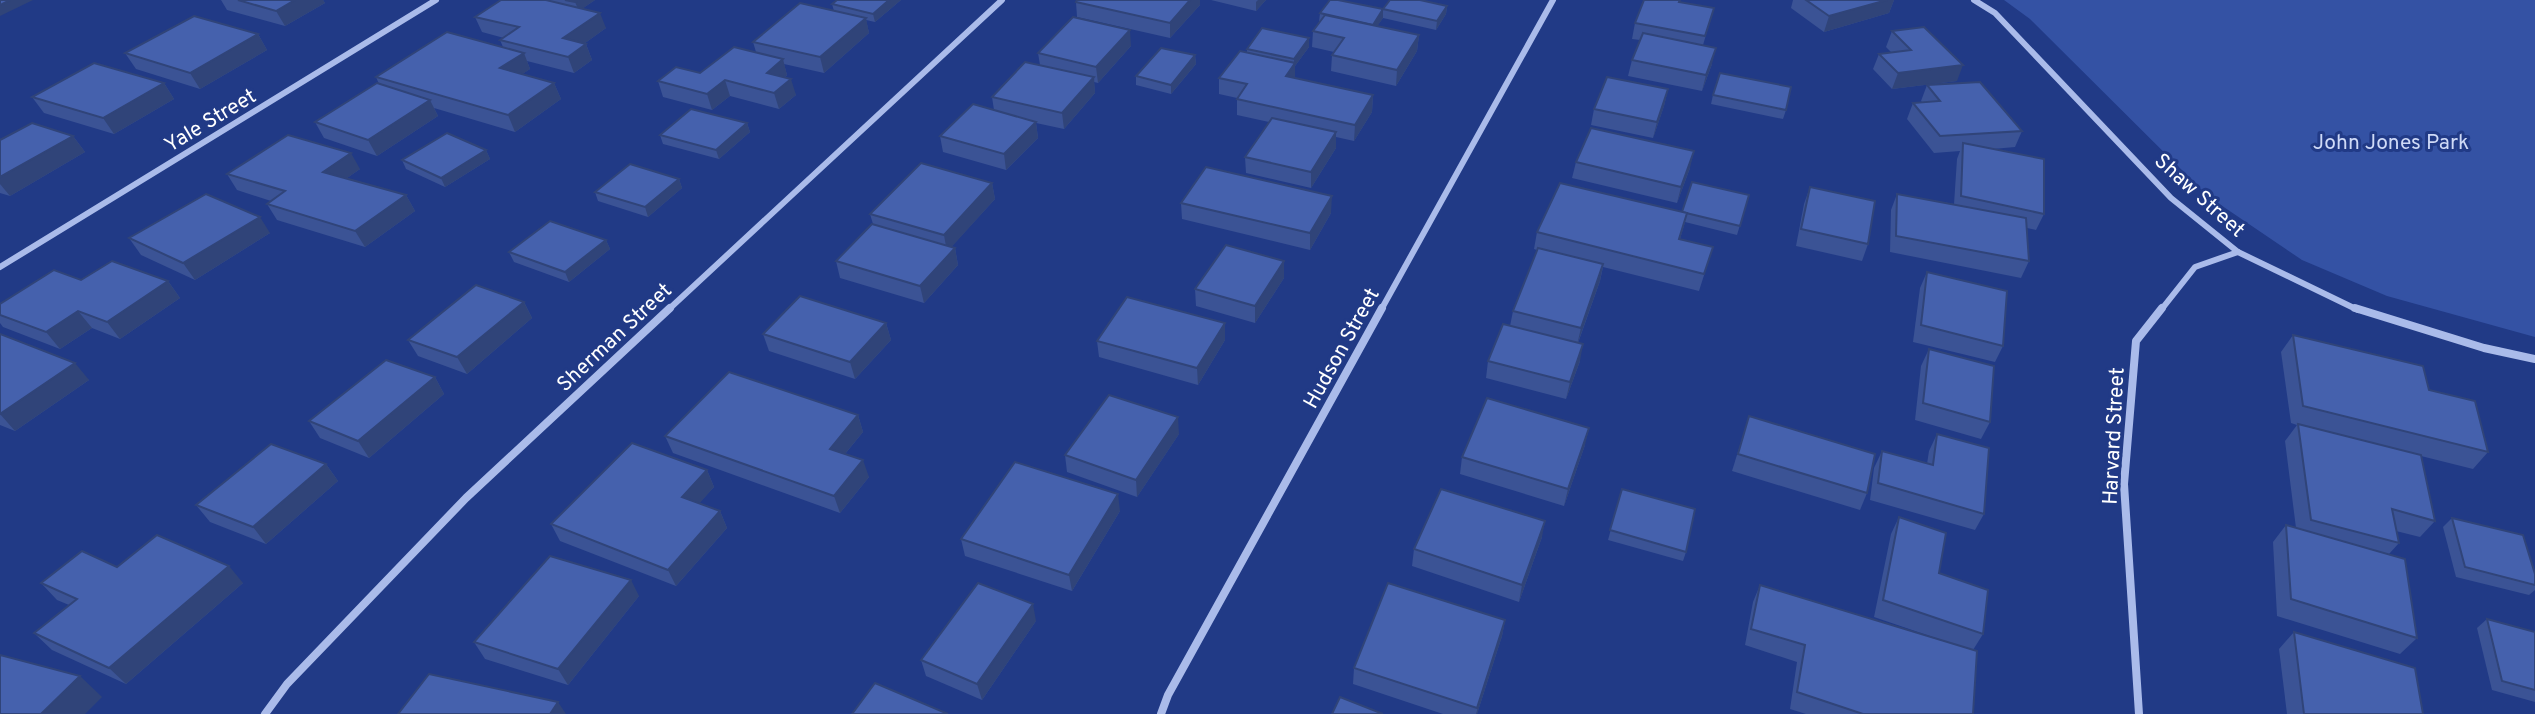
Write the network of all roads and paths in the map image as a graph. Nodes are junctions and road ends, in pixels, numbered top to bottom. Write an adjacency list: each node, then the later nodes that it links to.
1 (436, 0): 6 (street, Yale Street)
2 (1002, 0): 8 (street, Sherman Street)
3 (1553, 0): 9 (street, Hudson Street)
4 (1974, 0): 5 (street, Shaw Street)
5 (2238, 252): 7 (street, Shaw Street); 10 (street, Harvard Street)
6 (0, 267)
7 (2535, 359)
8 (265, 714)
9 (1161, 714)
10 (2139, 714)

